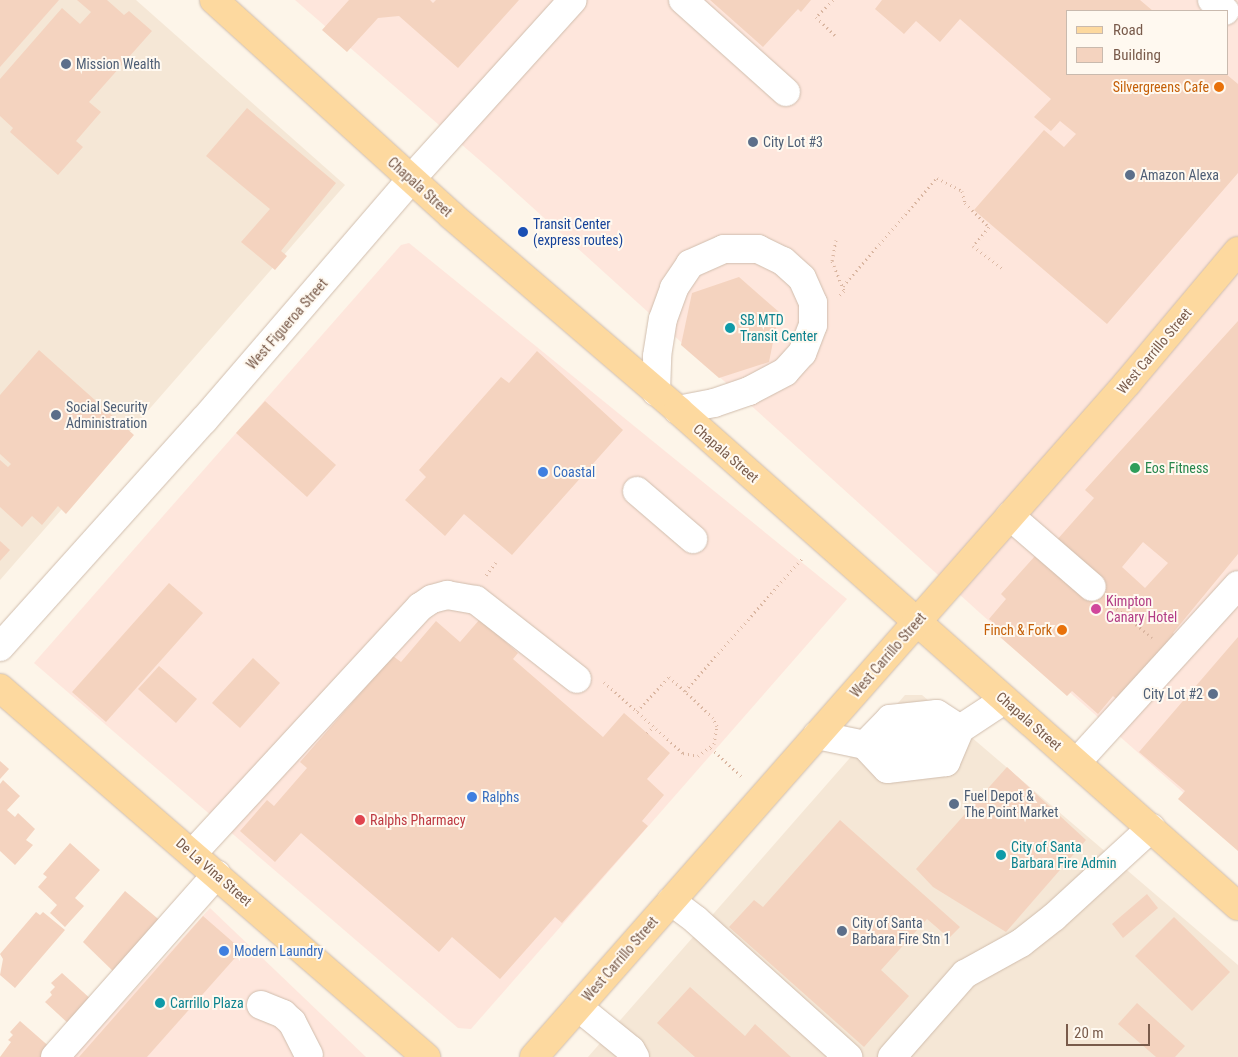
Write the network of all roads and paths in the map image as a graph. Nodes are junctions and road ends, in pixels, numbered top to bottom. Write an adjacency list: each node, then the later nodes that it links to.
1 (214, 0): 11 (main road, Chapala Street)
2 (573, 0): 11 (street, West Figueroa Street)
3 (683, 0): 10 (street)
4 (833, 0): 9 (path)
5 (1212, 0): 6 (street)
6 (1224, 10)
7 (1228, 14): 8 (street)
8 (1238, 23)
9 (837, 37)
10 (786, 92)
11 (411, 179): 15 (main road, Chapala Street); 27 (street, West Figueroa Street)
12 (1238, 251): 18 (main road, West Carrillo Street)
13 (1003, 269): 14 (path)
14 (843, 286)
15 (656, 392): 16 (main road, Chapala Street); 16 (street)
16 (678, 410): 25 (main road, Chapala Street)
17 (637, 491): 19 (street)
18 (1010, 516): 24 (street); 25 (main road, West Carrillo Street)
19 (693, 539)
20 (496, 562): 21 (path)
21 (483, 579)
22 (785, 579): 30 (path)
23 (1238, 585): 37 (street)
24 (1092, 587): 26 (path)
25 (918, 621): 31 (main road, Chapala Street); 35 (main road, West Carrillo Street)
26 (1159, 645)
27 (0, 647)
28 (589, 679): 32 (path); 40 (street)
29 (0, 688): 40 (main road, De La Vina Street)
30 (685, 691): 32 (path); 36 (path)
31 (1004, 700): 35 (street); 37 (main road, Chapala Street)
32 (637, 711): 33 (path)
33 (654, 726): 34 (path); 36 (path)
34 (647, 733)
35 (817, 735): 38 (main road, West Carrillo Street)
36 (711, 748): 38 (path)
37 (1077, 762): 39 (main road, Chapala Street)
38 (763, 797): 42 (main road, West Carrillo Street)
39 (1151, 828): 43 (main road, Chapala Street); 52 (street)
40 (193, 853): 41 (main road, De La Vina Street)
41 (217, 874): 47 (street); 48 (main road, De La Vina Street)
42 (671, 901): 45 (main road, West Carrillo Street); 51 (street)
43 (1238, 906)
44 (261, 1005): 46 (street)
45 (578, 1007): 49 (main road, West Carrillo Street); 50 (street)
46 (308, 1055)
47 (56, 1057)
48 (426, 1057)
49 (534, 1057)
50 (635, 1057)
51 (848, 1057)
52 (892, 1057)

